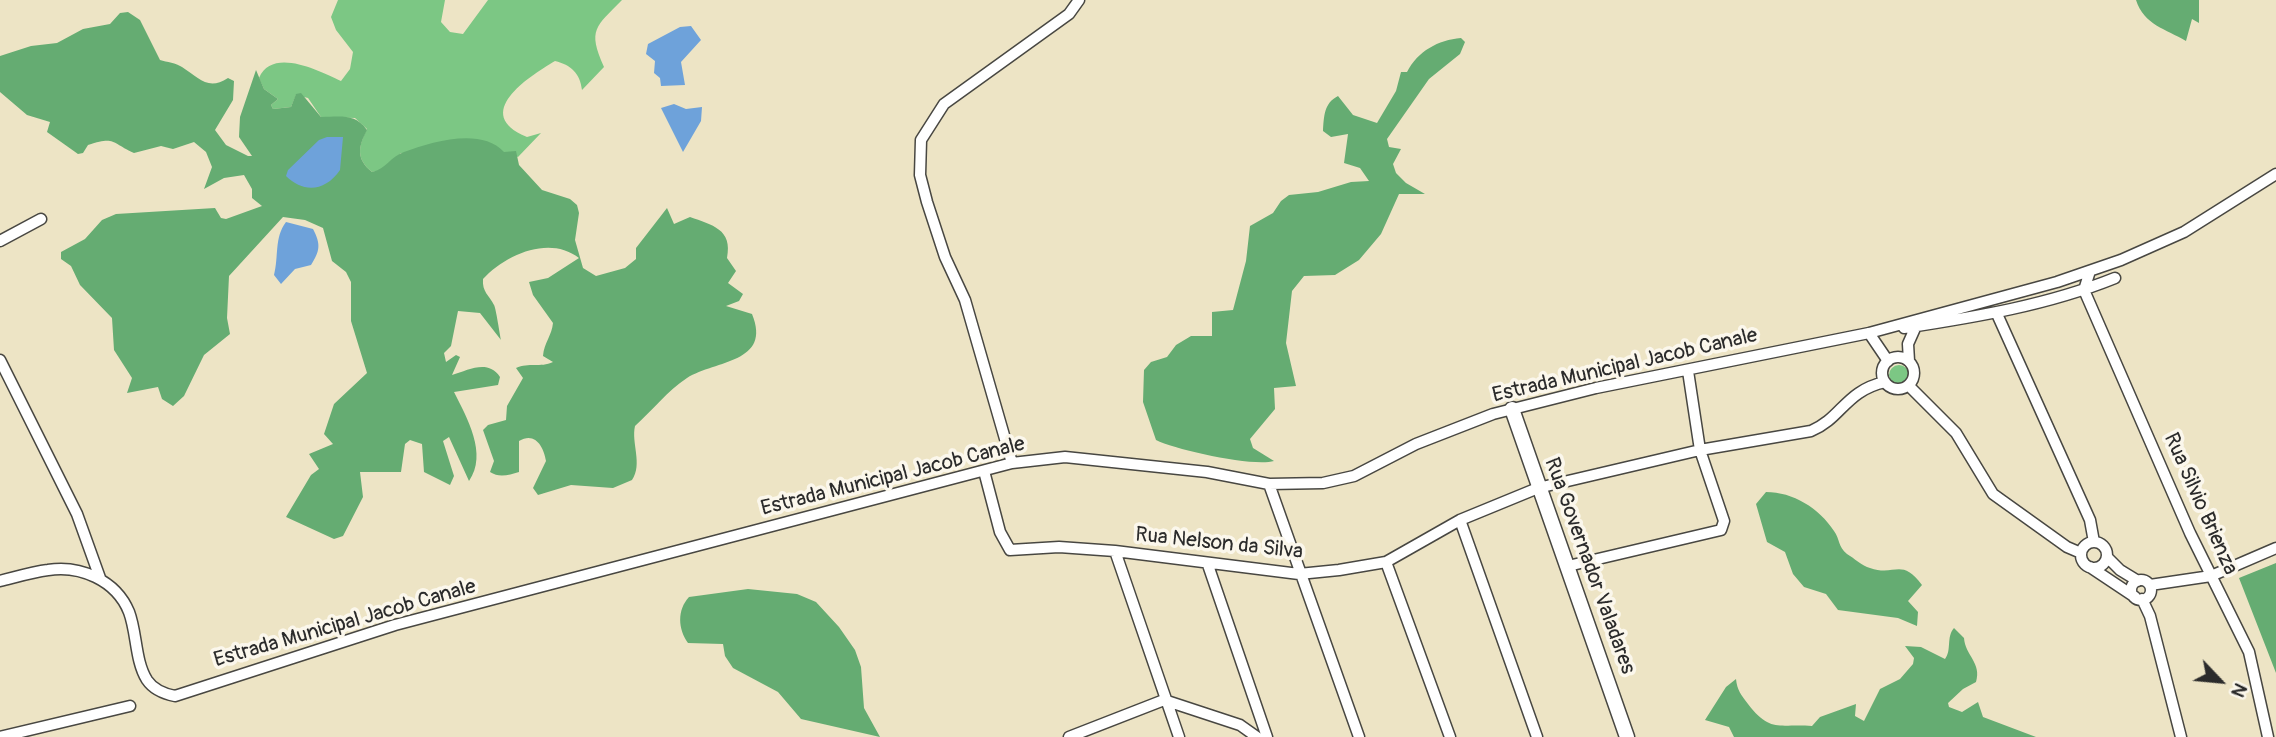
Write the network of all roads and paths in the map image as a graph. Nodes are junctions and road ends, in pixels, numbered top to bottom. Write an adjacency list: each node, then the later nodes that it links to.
1 (1079, 0): 19 (street)
2 (2276, 174): 5 (street, Estrada Municipal Jacob Canale)
3 (41, 219): 4 (street)
4 (0, 241)
5 (2090, 271): 7 (street); 10 (street, Estrada Municipal Jacob Canale)
6 (2115, 278): 7 (street)
7 (2084, 290): 8 (street); 34 (street, Rua Silvio Brienza)
8 (1997, 314): 9 (street); 24 (street)
9 (1916, 326): 10 (street); 13 (street)
10 (1869, 333): 12 (street); 14 (street, Estrada Municipal Jacob Canale)
11 (0, 360): 35 (street)
12 (1888, 361): 13 (street); 15 (street)
13 (1909, 361): 16 (street)
14 (1688, 371): 17 (street, Estrada Municipal Jacob Canale); 18 (street)
15 (1885, 382): 16 (street); 18 (street, Rua Nelson da Silva)
16 (1909, 386): 27 (street)
17 (1512, 409): 21 (street, Estrada Municipal Jacob Canale); 22 (street, Rua Governador Valadares)
18 (1700, 450): 22 (street, Rua Nelson da Silva); 31 (street)
19 (1012, 463): 20 (street, Estrada Municipal Jacob Canale); 21 (street, Estrada Municipal Jacob Canale)
20 (984, 471): 26 (street, Rua Nelson da Silva); 35 (street, Estrada Municipal Jacob Canale)
21 (1269, 484): 33 (street)
22 (1538, 488): 23 (street, Rua Nelson da Silva); 31 (street, Rua Governador Valadares)
23 (1460, 520): 29 (street, Rua Nelson da Silva); 54 (street)
24 (2094, 541): 27 (street); 28 (street)
25 (2276, 548): 34 (street)
26 (1115, 551): 30 (street, Rua Nelson da Silva); 40 (street)
27 (2081, 553): 32 (street)
28 (2107, 557): 32 (street); 37 (street)
29 (1386, 562): 33 (street, Rua Nelson da Silva); 53 (street)
30 (1208, 565): 33 (street, Rua Nelson da Silva); 42 (street)
31 (1568, 566): 55 (street, Rua Governador Valadares)
32 (2090, 567): 39 (street)
33 (1299, 575): 52 (street)
34 (2211, 576): 38 (street); 57 (street, Rua Silvio Brienza)
35 (100, 578): 36 (street)
36 (0, 581)
37 (2138, 581): 38 (street); 39 (street)
38 (2150, 585): 39 (street)
39 (2138, 598): 56 (street)
40 (1164, 700): 44 (street); 45 (street); 49 (street)
41 (130, 706): 43 (street)
42 (1256, 708): 44 (street); 51 (street)
43 (56, 724): 46 (street); 47 (street)
44 (1240, 725): 50 (street)
45 (1091, 733): 48 (street)
46 (0, 737)
47 (59, 737)
48 (1069, 737)
49 (1179, 737)
50 (1257, 737)
51 (1267, 737)
52 (1359, 737)
53 (1450, 737)
54 (1537, 737)
55 (1627, 737)
56 (2181, 737)
57 (2268, 737)

